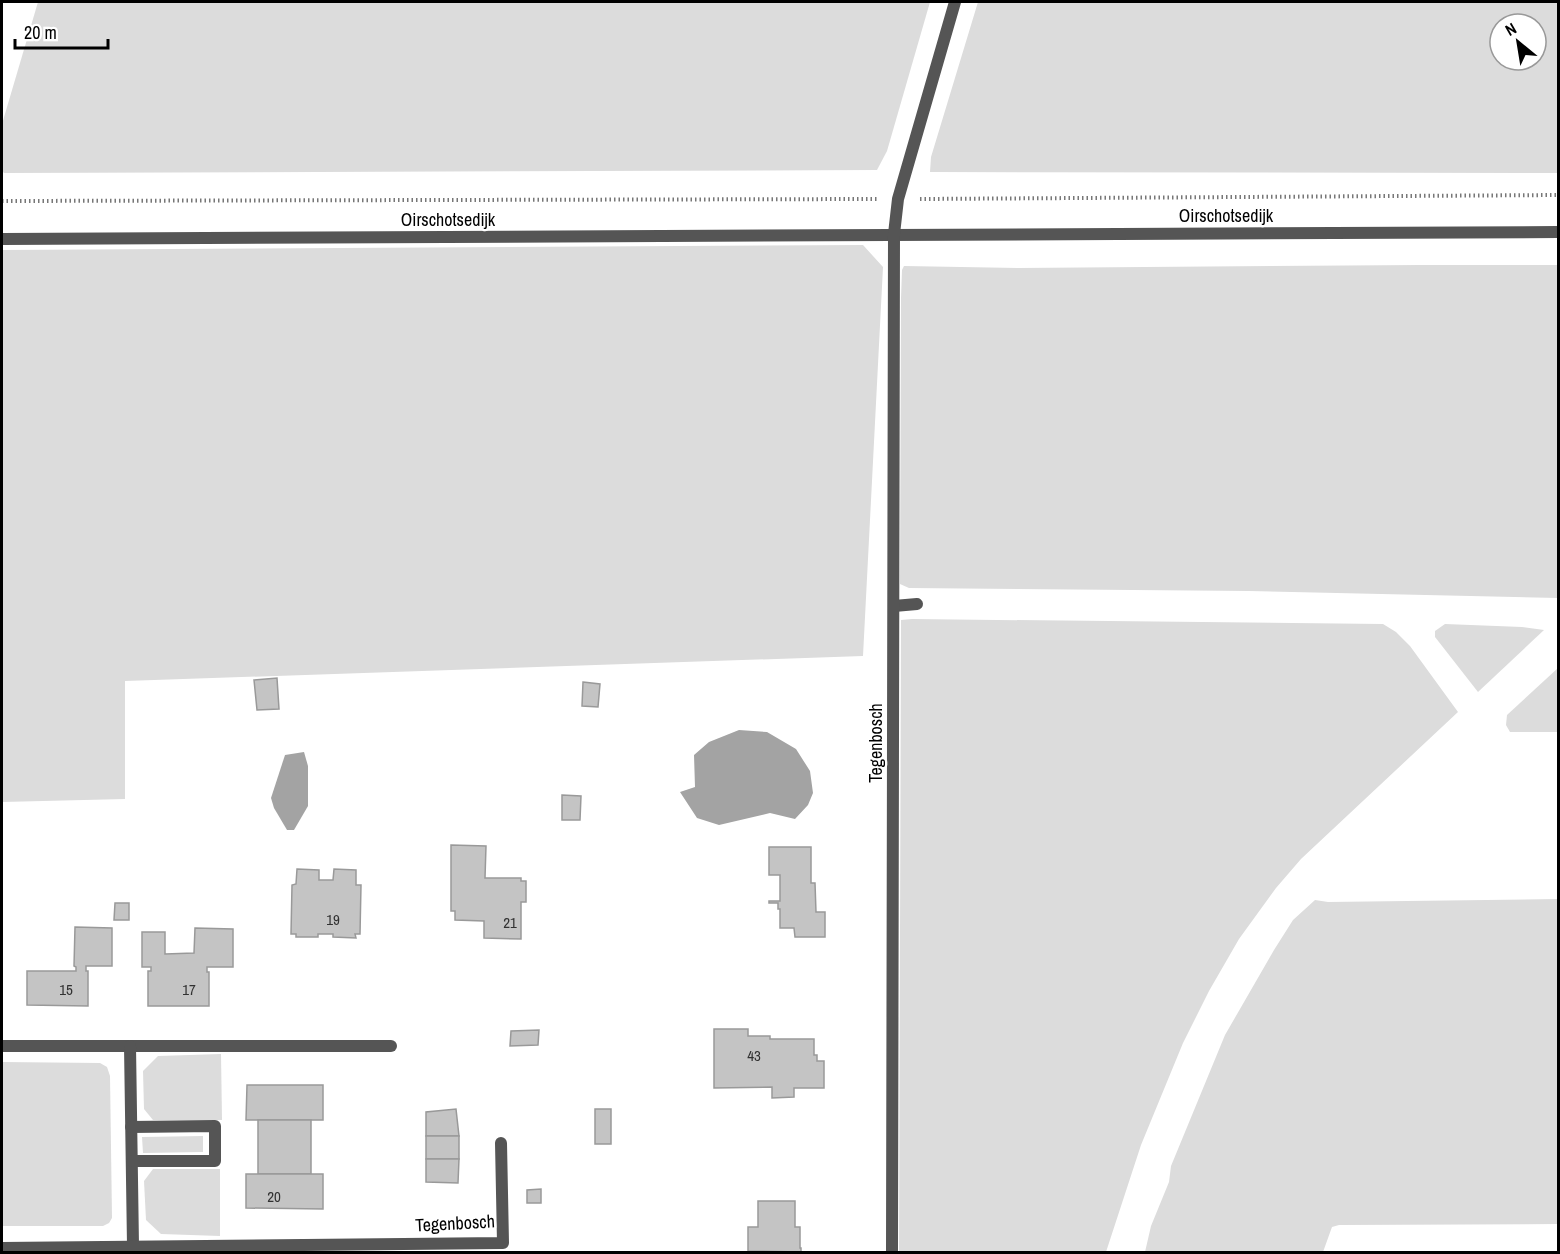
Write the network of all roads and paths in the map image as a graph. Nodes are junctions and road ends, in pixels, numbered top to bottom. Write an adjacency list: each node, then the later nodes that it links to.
1 (955, 2): 3 (street)
2 (1558, 195): 3 (path)
3 (898, 199): 4 (path); 6 (street)
4 (2, 201)
5 (1558, 232): 6 (street, Oirschotsedijk)
6 (894, 234): 7 (street, Oirschotsedijk); 9 (street, Tegenbosch)
7 (2, 239)
8 (917, 604): 9 (street)
9 (894, 606): 19 (street, Tegenbosch)
10 (2, 1046): 11 (street)
11 (130, 1046): 12 (street); 13 (street)
12 (391, 1046)
13 (131, 1127): 15 (street); 15 (street)
14 (501, 1143): 18 (street, Tegenbosch)
15 (132, 1161): 16 (street)
16 (133, 1246): 17 (street, Tegenbosch); 18 (street, Tegenbosch)
17 (2, 1248)
18 (313, 1249)
19 (892, 1252)

